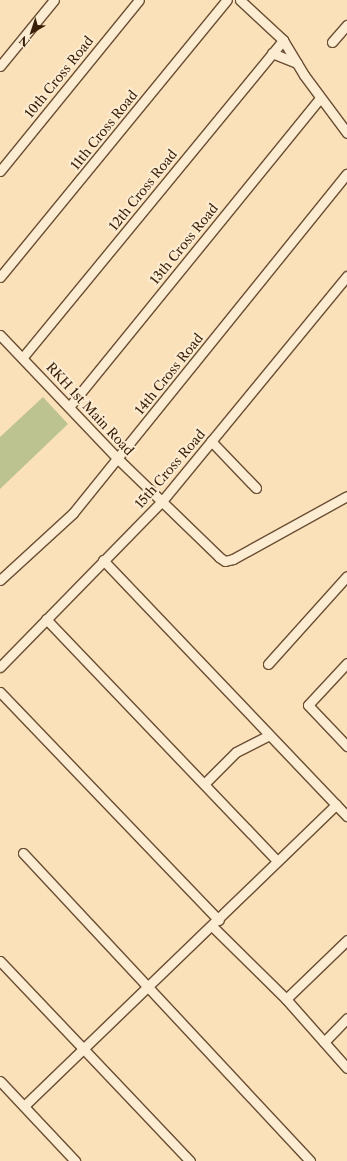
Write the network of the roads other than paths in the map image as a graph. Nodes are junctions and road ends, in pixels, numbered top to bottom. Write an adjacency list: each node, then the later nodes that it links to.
1 (54, 0): 10 (street)
2 (139, 0): 13 (street, 10th Cross Road)
3 (227, 0): 16 (street, 11th Cross Road)
4 (240, 0): 6 (street)
5 (347, 24): 7 (street)
6 (283, 40): 8 (street, 12th Cross Road); 9 (street)
7 (332, 42)
8 (272, 53): 9 (street); 18 (street, 12th Cross Road)
9 (297, 64): 11 (street)
10 (0, 66)
11 (320, 98): 12 (street); 19 (street, 13th Cross Road)
12 (347, 133)
13 (0, 171)
14 (347, 174): 21 (street, 14th Cross Road)
15 (347, 276): 20 (street, 15th Cross Road)
16 (0, 277)
17 (0, 334): 18 (street, RKH 1st Main Road)
18 (23, 356): 19 (street, RKH 1st Main Road)
19 (69, 407): 21 (street, RKH 1st Main Road)
20 (211, 441): 22 (street); 24 (street, 15th Cross Road)
21 (117, 458): 24 (street, RKH 1st Main Road); 27 (street, 14th Cross Road)
22 (256, 488)
23 (347, 496): 24 (street, RKH 1st Main Road)
24 (163, 500): 25 (street, 15th Cross Road)
25 (104, 560): 28 (street, 15th Cross Road); 33 (street)
26 (347, 576): 30 (street)
27 (0, 580)
28 (46, 619): 31 (street, 15th Cross Road); 35 (street)
29 (347, 663): 34 (street)
30 (268, 664)
31 (0, 667)
32 (0, 692): 40 (street)
33 (269, 735): 35 (street); 36 (street)
34 (347, 746)
35 (204, 784): 39 (street)
36 (336, 805): 37 (street); 39 (street)
37 (347, 816)
38 (23, 853): 43 (street)
39 (276, 860): 40 (street)
40 (216, 923): 43 (street); 44 (street)
41 (347, 940): 44 (street)
42 (0, 961): 47 (street)
43 (148, 988): 47 (street); 53 (street)
44 (286, 999): 46 (street)
45 (347, 1018): 46 (street)
46 (324, 1042): 48 (street)
47 (84, 1049): 50 (street); 52 (street)
48 (347, 1068)
49 (0, 1081): 50 (street)
50 (24, 1106): 51 (street)
51 (75, 1161)
52 (190, 1161)
53 (310, 1161)

